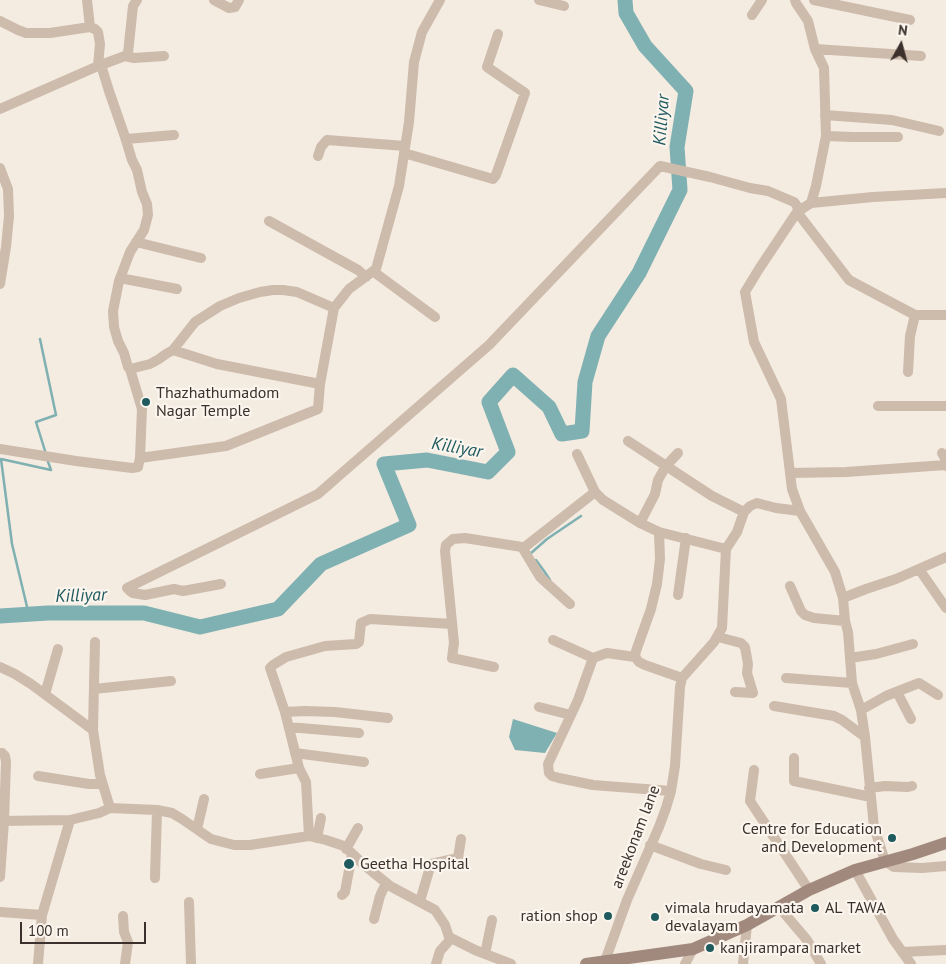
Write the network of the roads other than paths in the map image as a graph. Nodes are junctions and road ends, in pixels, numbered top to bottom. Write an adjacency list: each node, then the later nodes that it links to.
1 (87, 0): 14 (street)
2 (137, 0): 17 (street)
3 (214, 0): 4 (street)
4 (239, 0)
5 (440, 0): 28 (street)
6 (539, 0): 10 (street)
7 (762, 0): 11 (street)
8 (795, 0): 16 (street)
9 (814, 0): 12 (street)
10 (564, 6)
11 (752, 15)
12 (910, 20)
13 (0, 21): 14 (street)
14 (90, 27): 20 (street)
15 (498, 34): 28 (street)
16 (815, 49): 19 (street); 22 (street)
17 (125, 56): 18 (street); 20 (street)
18 (164, 56)
19 (921, 56)
20 (100, 66): 21 (street); 27 (street)
21 (0, 109)
22 (825, 114): 23 (street); 25 (street)
23 (938, 130)
24 (174, 135): 27 (street)
25 (826, 136): 26 (street); 32 (street)
26 (898, 137)
27 (126, 139): 36 (street)
28 (404, 149): 29 (street); 38 (street)
29 (318, 156)
30 (0, 168): 35 (street)
31 (946, 192): 32 (street)
32 (811, 203): 33 (street)
33 (797, 212): 44 (street); 60 (street); 71 (street)
34 (269, 221): 38 (street)
35 (3, 242): 40 (street)
36 (136, 242): 37 (street); 39 (street)
37 (201, 258)
38 (370, 275): 42 (street); 45 (street)
39 (120, 278): 41 (street); 47 (street)
40 (0, 280)
41 (177, 289)
42 (334, 308): 46 (street); 49 (street)
43 (946, 315): 44 (street)
44 (915, 316): 48 (street)
45 (435, 317)
46 (173, 350): 47 (street); 49 (street)
47 (130, 369): 57 (street)
48 (908, 372)
49 (320, 384): 57 (street)
50 (878, 406): 51 (street)
51 (946, 406)
52 (628, 441): 58 (street)
53 (0, 449): 57 (street)
54 (678, 453): 58 (street)
55 (942, 453): 59 (street)
56 (577, 454): 61 (street)
57 (140, 458)
58 (666, 466): 63 (street); 64 (street)
59 (946, 466): 60 (street)
60 (790, 474): 62 (street)
61 (595, 492): 64 (street); 67 (street)
62 (800, 511): 63 (street); 74 (street)
63 (744, 512): 68 (street)
64 (640, 523): 65 (street)
65 (659, 532): 66 (street); 84 (street)
66 (686, 538): 68 (street); 73 (street)
67 (522, 547): 75 (street); 78 (street)
68 (726, 549): 80 (street)
69 (946, 557): 70 (street)
70 (919, 569): 74 (street); 76 (street)
71 (221, 584)
72 (790, 586): 77 (street)
73 (678, 595)
74 (844, 598): 77 (street)
75 (570, 604)
76 (946, 608)
77 (845, 621): 86 (street)
78 (452, 624): 88 (street); 101 (street)
79 (553, 640): 85 (street)
80 (716, 640): 89 (street); 94 (street)
81 (95, 642): 93 (street)
82 (913, 644): 86 (street)
83 (58, 649): 96 (street)
84 (635, 657): 85 (street); 89 (street)
85 (593, 658): 102 (street)
86 (850, 658): 92 (street)
87 (0, 667): 96 (street)
88 (494, 667)
89 (682, 678): 119 (street, areekonam lane)
90 (786, 678): 92 (street)
91 (171, 681): 93 (street)
92 (852, 683): 100 (street)
93 (94, 688): 106 (street)
94 (735, 692)
95 (897, 692): 97 (street); 100 (street); 104 (street)
96 (45, 694): 106 (street)
97 (938, 695)
98 (774, 706): 108 (street)
99 (539, 707): 102 (street)
100 (861, 710): 108 (street)
101 (285, 712): 103 (street); 105 (street)
102 (571, 715): 119 (street)
103 (388, 718)
104 (912, 719)
105 (289, 727): 107 (street); 110 (street)
106 (93, 730): 117 (street)
107 (359, 733)
108 (865, 736): 120 (street)
109 (0, 753): 126 (street)
110 (295, 753): 112 (street); 113 (street)
111 (794, 758): 120 (street)
112 (364, 762)
113 (299, 768): 115 (street); 129 (street)
114 (754, 770): 141 (street)
115 (260, 774)
116 (38, 776): 117 (street)
117 (102, 784): 122 (street)
118 (912, 786): 120 (street)
119 (671, 791): 132 (street, areekonam lane)
120 (870, 792): 134 (street)
121 (204, 799): 128 (street)
122 (110, 808): 123 (street); 125 (street)
123 (157, 810): 128 (street); 139 (street)
124 (321, 818): 129 (street)
125 (70, 820): 126 (street); 147 (street)
126 (2, 821): 138 (street)
127 (358, 828): 133 (street)
128 (197, 829): 129 (street)
129 (313, 837): 133 (street)
130 (461, 839): 143 (street)
131 (946, 843): 134 (main road)
132 (650, 845): 136 (street); 157 (street, areekonam lane)
133 (349, 851): 140 (street); 142 (street)
134 (885, 861): 135 (street); 137 (main road)
135 (946, 866)
136 (726, 870)
137 (855, 870): 141 (main road); 155 (street)
138 (0, 877)
139 (155, 878)
140 (386, 883): 143 (street); 149 (street)
141 (809, 890): 145 (main road)
142 (342, 895)
143 (420, 901): 152 (street)
144 (189, 902): 160 (street)
145 (779, 907): 151 (main road); 166 (street)
146 (0, 912): 147 (street)
147 (42, 915): 158 (street)
148 (123, 916): 159 (street)
149 (374, 919)
150 (492, 920): 156 (street)
151 (747, 925): 153 (main road); 165 (street)
152 (450, 937): 156 (street); 161 (street)
153 (692, 949): 157 (main road); 164 (street)
154 (946, 950): 155 (street)
155 (902, 952): 167 (street)
156 (484, 954): 162 (street)
157 (605, 961): 163 (main road)
158 (38, 964)
159 (125, 964)
160 (191, 964)
161 (436, 964)
162 (511, 964)
163 (586, 964)
164 (685, 964)
165 (742, 964)
166 (821, 964)
167 (911, 964)

